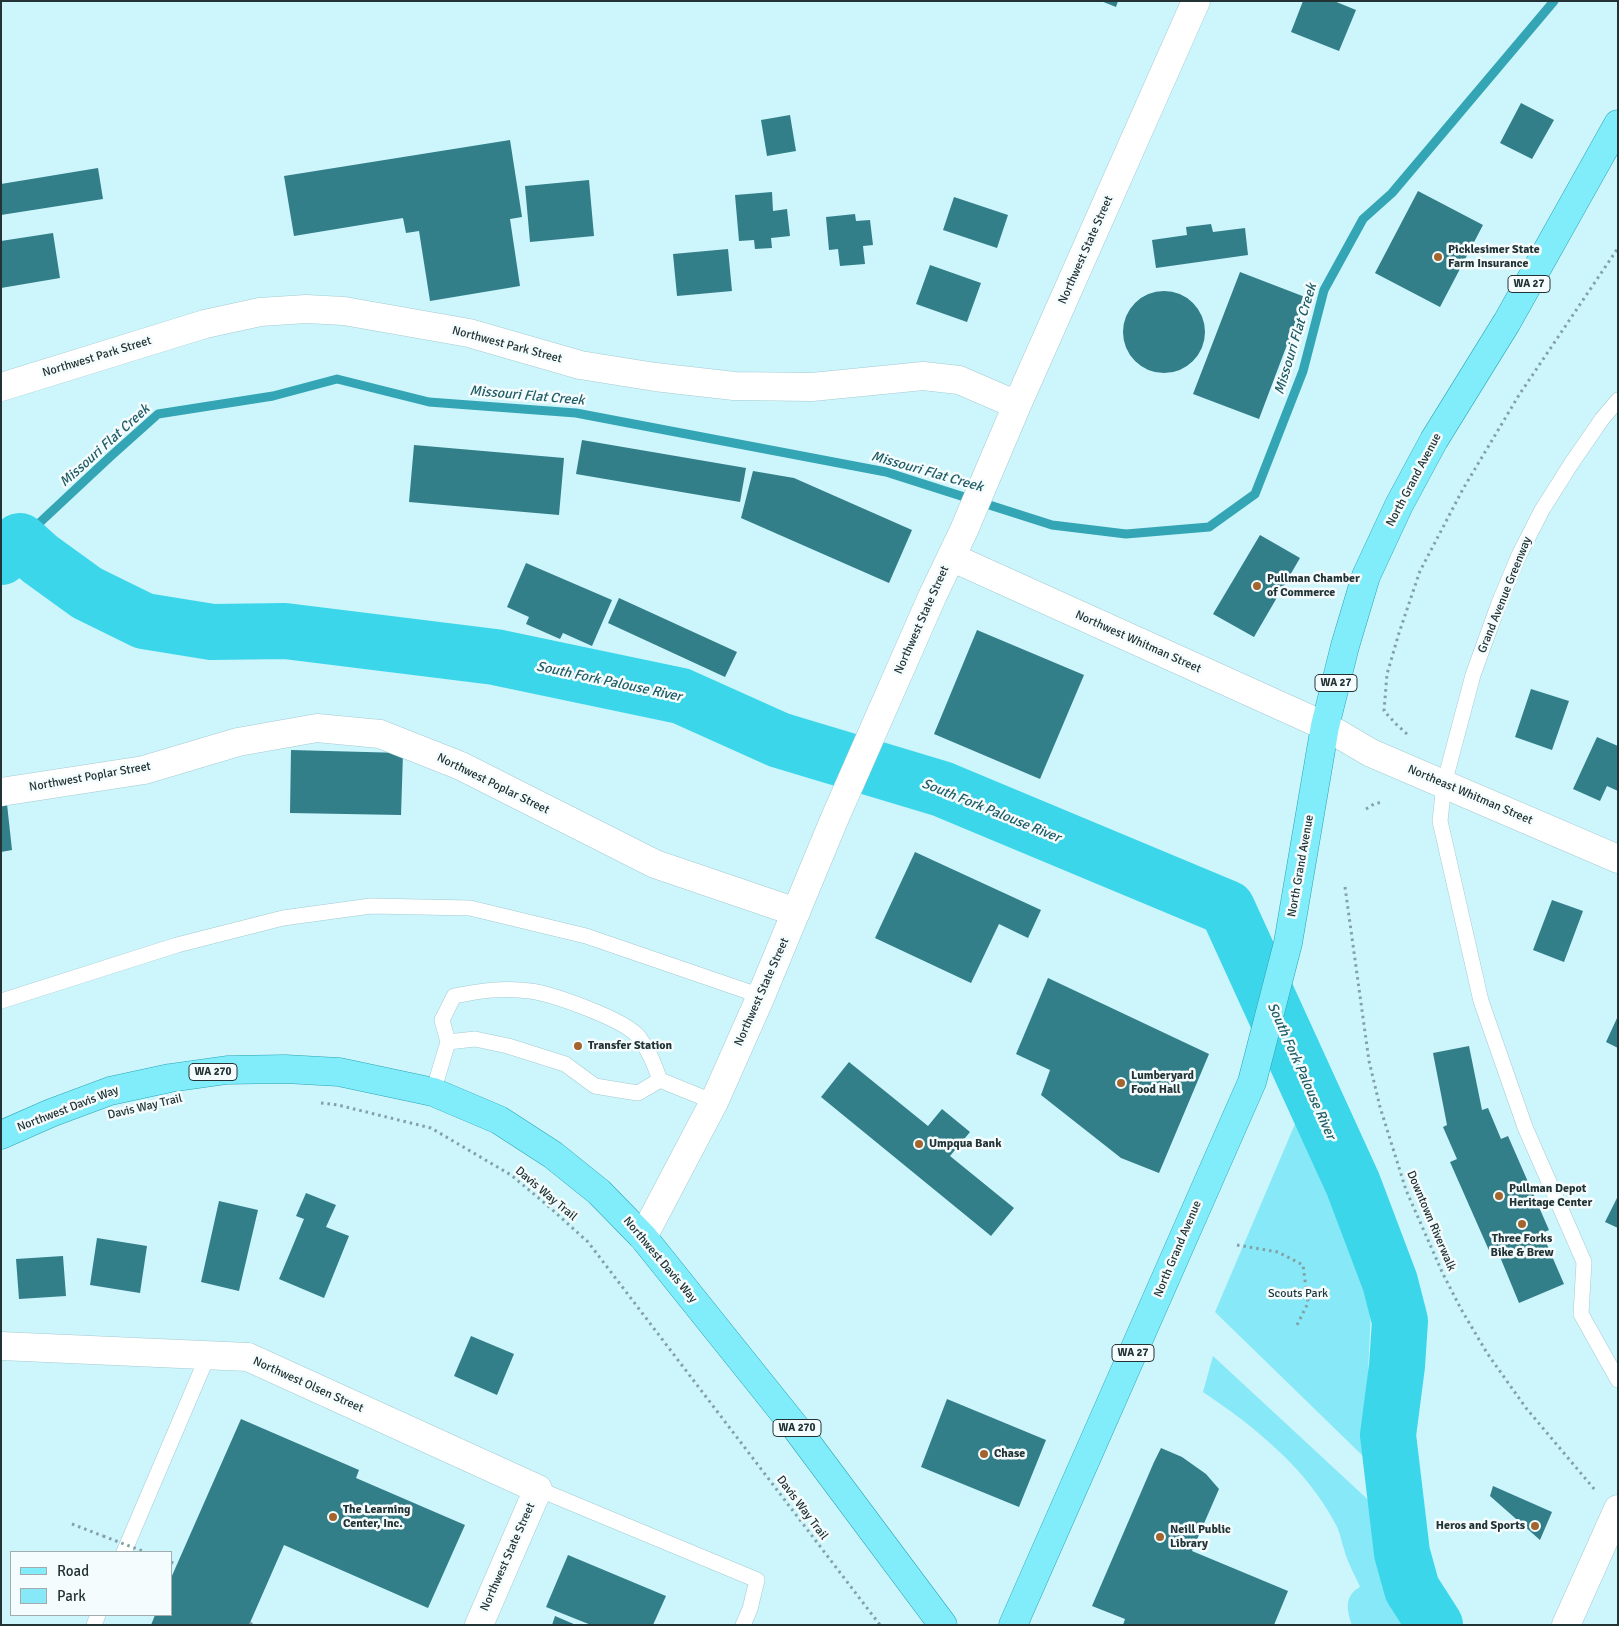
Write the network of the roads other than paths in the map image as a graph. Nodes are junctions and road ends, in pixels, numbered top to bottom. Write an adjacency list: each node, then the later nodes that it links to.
1 (1196, 1): 5 (street, Northwest State Street)
2 (1618, 124): 7 (main road, North Grand Avenue / WA 27)
3 (1, 387): 5 (street, Northwest Park Street)
4 (1618, 400): 8 (lane, Grand Avenue Greenway)
5 (1017, 405): 6 (street, Northwest State Street)
6 (951, 557): 7 (street, Northwest Whitman Street); 11 (street, Northwest State Street)
7 (1325, 726): 8 (street, Northeast Whitman Street); 29 (main road, North Grand Avenue / WA 27)
8 (1444, 784): 10 (street, Northeast Whitman Street); 22 (lane, Grand Avenue Greenway)
9 (1, 792): 11 (street, Northwest Poplar Street)
10 (1618, 859)
11 (796, 912): 12 (street, Northwest State Street)
12 (761, 996): 13 (lane); 17 (street, Northwest State Street)
13 (1, 1000)
14 (448, 1042): 15 (lane); 15 (lane); 16 (lane)
15 (660, 1080): 17 (lane)
16 (433, 1092): 18 (main road, Northwest Davis Way / WA 270); 19 (main road, Northwest Davis Way / WA 270)
17 (714, 1102): 19 (street, Northwest State Street)
18 (1, 1135)
19 (643, 1237): 28 (main road, Northwest Davis Way / WA 270)
20 (1, 1346): 21 (street, Northwest Olsen Street)
21 (208, 1355): 23 (street, Northwest Olsen Street); 25 (lane)
22 (1618, 1380)
23 (538, 1489): 26 (street, Northwest State Street); 27 (lane)
24 (1617, 1510): 30 (street)
25 (124, 1551)
26 (478, 1625)
27 (743, 1625)
28 (943, 1625)
29 (1014, 1625)
30 (1566, 1625)

